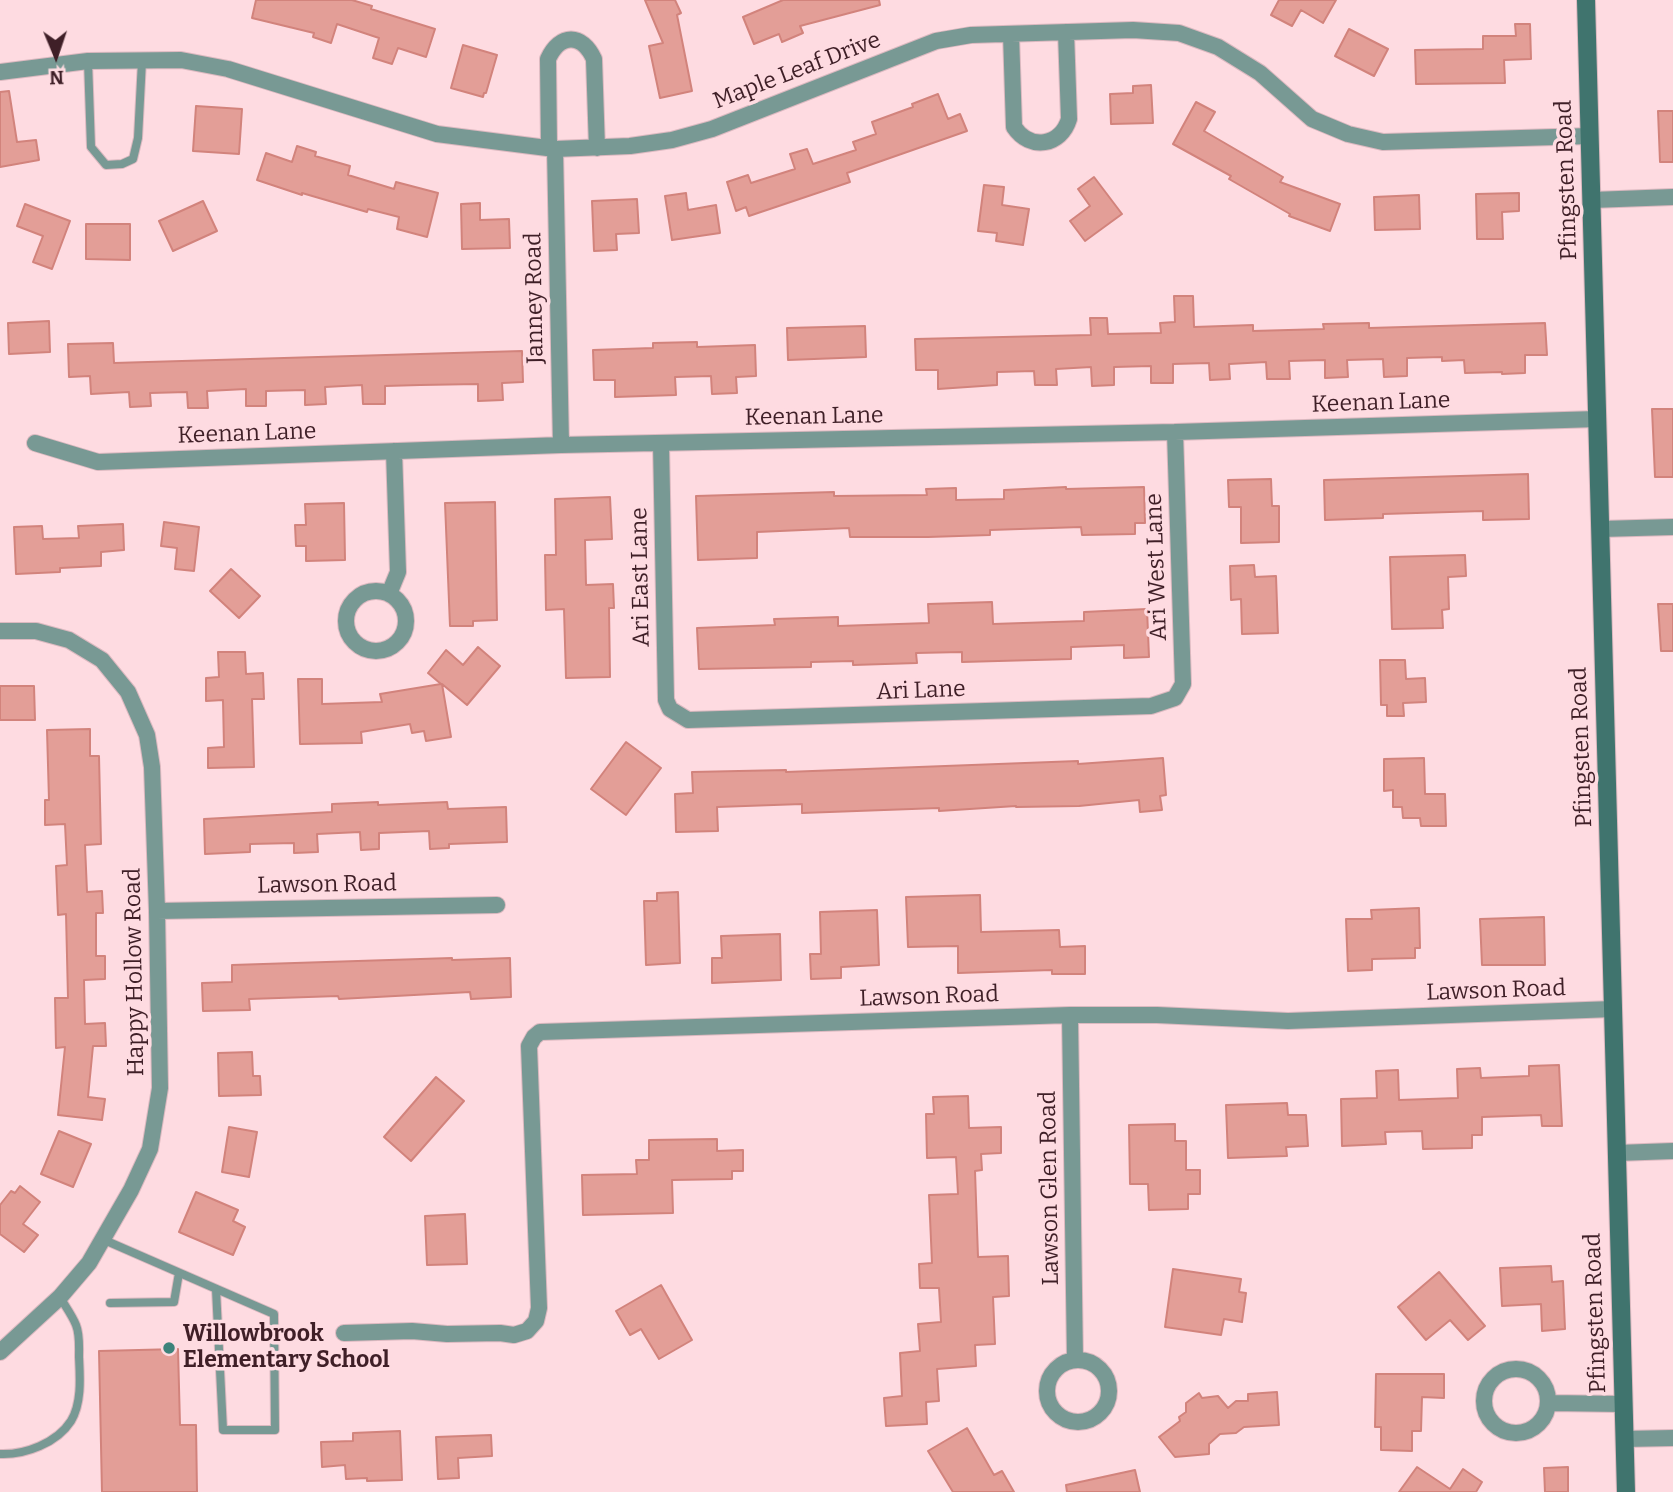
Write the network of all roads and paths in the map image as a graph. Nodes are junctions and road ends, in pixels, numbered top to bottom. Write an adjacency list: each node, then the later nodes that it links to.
1 (1586, 0): 7 (main road, Pfingsten Road)
2 (1066, 32): 3 (street, Maple Leaf Drive); 3 (street); 7 (street, Maple Leaf Drive)
3 (1011, 34): 8 (street, Maple Leaf Drive)
4 (88, 61): 5 (street, Maple Leaf Drive); 5 (lane); 6 (street, Maple Leaf Drive)
5 (142, 61): 9 (street, Maple Leaf Drive)
6 (0, 72)
7 (1590, 136): 11 (main road, Pfingsten Road)
8 (597, 148): 9 (street, Maple Leaf Drive); 9 (street, Janney Road)
9 (552, 149): 16 (street, Janney Road)
10 (1673, 197): 11 (street)
11 (1592, 200): 12 (main road, Pfingsten Road)
12 (1597, 419): 13 (street, Keenan Lane); 19 (main road, Pfingsten Road)
13 (1175, 432): 15 (street, Keenan Lane); 22 (street, Ari West Lane)
14 (35, 443): 17 (street, Keenan Lane)
15 (661, 443): 16 (street, Keenan Lane); 23 (street, Ari East Lane)
16 (561, 445): 17 (street, Keenan Lane)
17 (394, 451): 20 (street)
18 (1673, 527): 19 (street)
19 (1600, 529): 26 (main road, Pfingsten Road)
20 (389, 594)
21 (0, 631): 25 (street, Happy Hollow Road)
22 (1175, 698): 23 (street, Ari Lane)
23 (670, 709)
24 (497, 905): 25 (street, Lawson Road)
25 (158, 911): 30 (street, Happy Hollow Road)
26 (1613, 1009): 27 (street, Lawson Road); 29 (main road, Pfingsten Road)
27 (1070, 1015): 35 (street, Lawson Road); 37 (street, Lawson Glen Road)
28 (1673, 1151): 29 (street)
29 (1617, 1153): 39 (main road, Pfingsten Road)
30 (102, 1239): 31 (lane); 33 (street, Happy Hollow Road)
31 (179, 1273): 32 (lane); 34 (lane)
32 (216, 1289): 32 (lane)
33 (60, 1297): 36 (street, Happy Hollow Road); 42 (lane)
34 (110, 1303)
35 (344, 1332)
36 (0, 1352)
37 (1075, 1360)
38 (1549, 1403): 38 (street); 39 (street)
39 (1623, 1405): 41 (main road, Pfingsten Road)
40 (1673, 1438): 41 (street)
41 (1624, 1439): 43 (main road, Pfingsten Road)
42 (0, 1454)
43 (1626, 1492)

